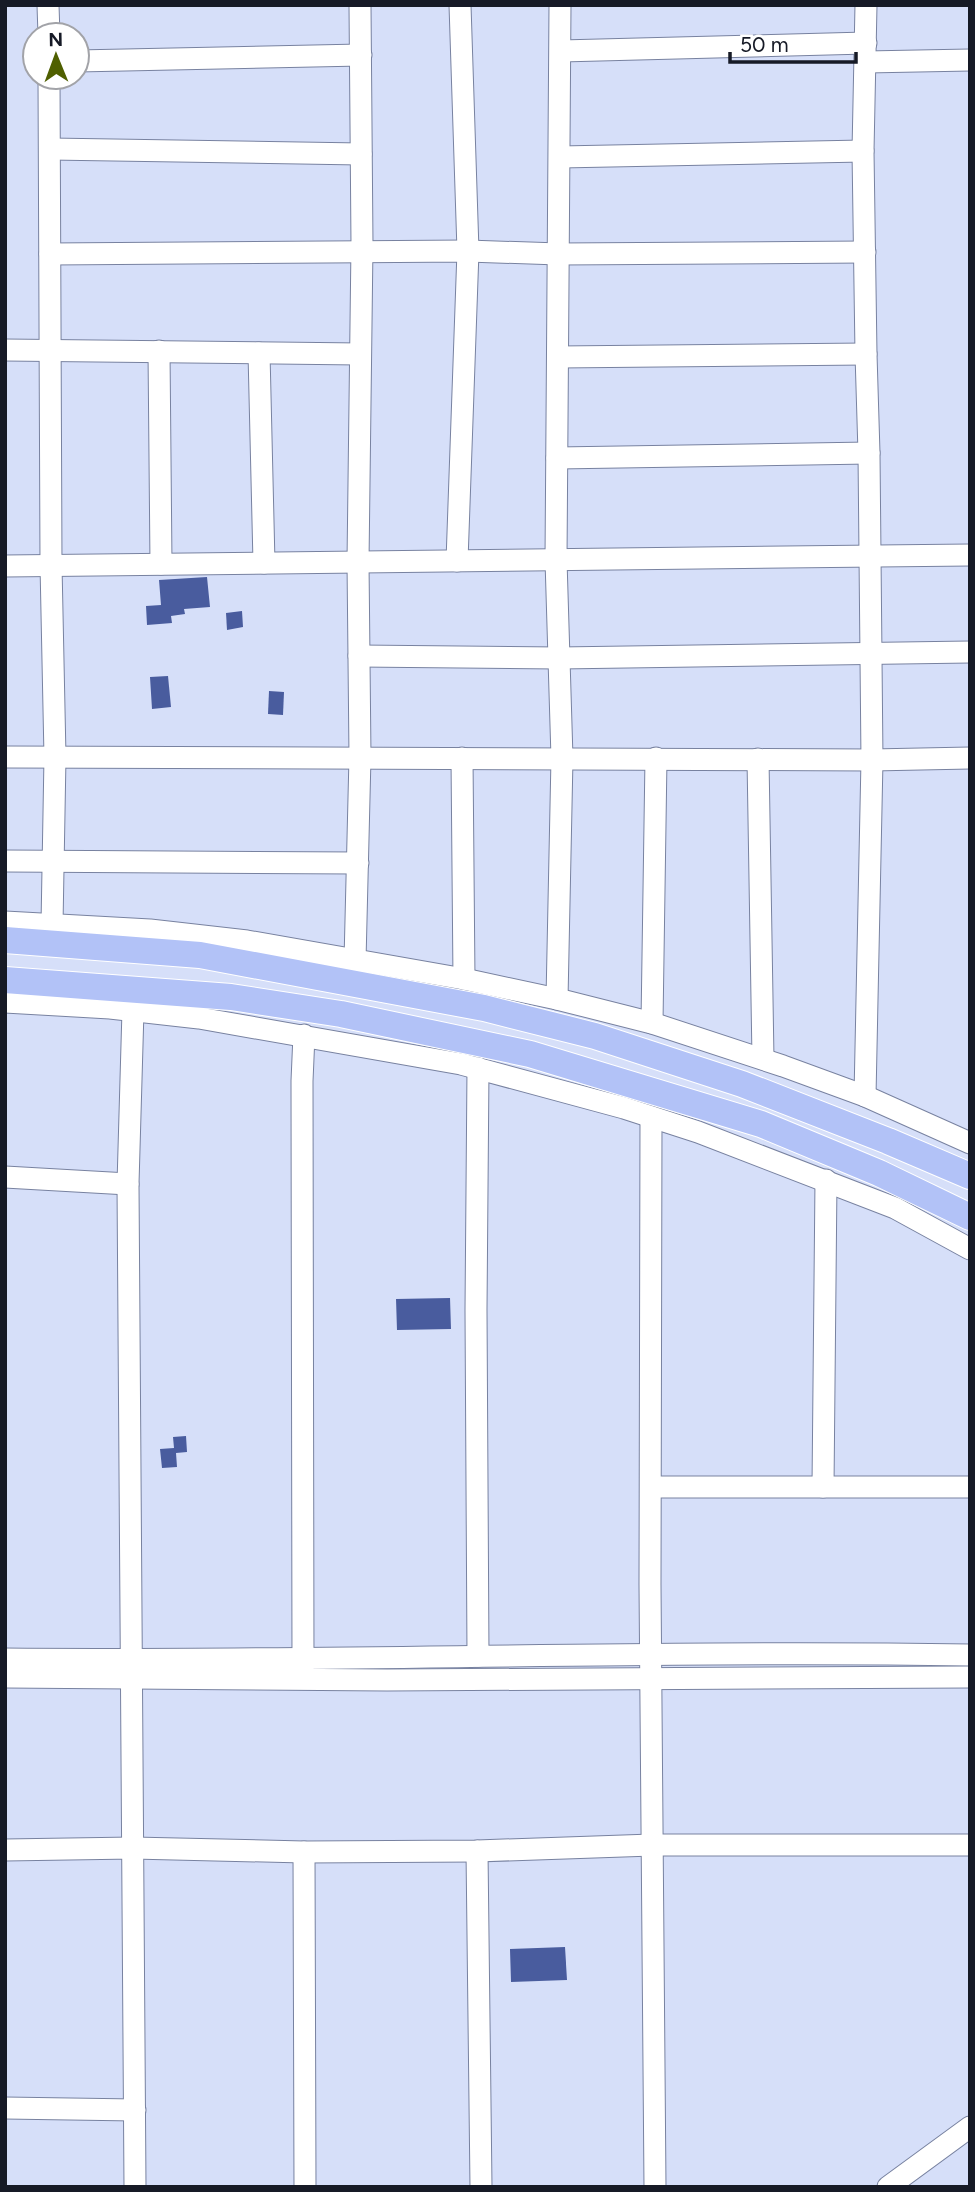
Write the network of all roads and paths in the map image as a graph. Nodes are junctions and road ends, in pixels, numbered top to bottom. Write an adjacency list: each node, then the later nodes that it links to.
1 (360, 5): 7 (street)
2 (460, 5): 15 (street)
3 (560, 5): 5 (street)
4 (866, 5): 6 (street)
5 (561, 51): 6 (street); 14 (street)
6 (866, 52): 8 (street); 12 (street)
7 (361, 55): 9 (street); 13 (street)
8 (970, 60)
9 (91, 61)
10 (49, 91): 11 (street)
11 (50, 149): 13 (street); 18 (street)
12 (863, 151): 14 (street); 16 (street)
13 (361, 154): 17 (street)
14 (560, 157): 19 (street)
15 (468, 251): 17 (street); 19 (street); 32 (street)
16 (865, 252): 19 (street); 25 (street)
17 (362, 253): 18 (street); 24 (street)
18 (50, 254): 21 (street)
19 (559, 254): 26 (street)
20 (5, 350): 21 (street)
21 (50, 350): 22 (street); 36 (street)
22 (159, 351): 23 (street); 35 (street)
23 (259, 352): 24 (street); 34 (street)
24 (360, 354): 33 (street)
25 (866, 354): 26 (street); 27 (street)
26 (558, 357): 28 (street)
27 (869, 453): 28 (street); 30 (street)
28 (557, 458): 31 (street)
29 (970, 555): 30 (street)
30 (870, 557): 31 (street); 39 (street)
31 (556, 560): 32 (street); 41 (street)
32 (457, 561): 33 (street)
33 (358, 562): 34 (street); 40 (street)
34 (264, 563): 35 (street)
35 (161, 564): 36 (street)
36 (51, 565): 37 (street); 43 (street)
37 (5, 566)
38 (970, 652): 39 (street)
39 (871, 653): 41 (street); 50 (street)
40 (359, 656): 41 (street); 44 (street)
41 (559, 658): 46 (street)
42 (5, 757): 43 (street)
43 (55, 757): 44 (street); 52 (street)
44 (360, 757): 45 (street); 53 (street)
45 (462, 758): 46 (street); 58 (street)
46 (562, 758): 47 (street); 60 (street)
47 (656, 758): 49 (street); 63 (street)
48 (970, 758): 50 (street)
49 (758, 759): 50 (street); 65 (street)
50 (872, 760): 67 (street)
51 (5, 861): 52 (street)
52 (53, 861): 53 (street); 55 (street)
53 (358, 863): 57 (street)
54 (5, 922): 55 (street)
55 (52, 925): 57 (street)
56 (5, 940): 71 (main road)
57 (355, 961): 58 (street)
58 (464, 979): 60 (street)
59 (5, 980): 74 (main road)
60 (557, 999): 63 (street)
61 (5, 1002): 62 (street)
62 (133, 1010): 64 (street); 73 (street)
63 (652, 1023): 65 (street)
64 (304, 1035): 66 (street); 83 (street)
65 (763, 1059): 67 (street)
66 (478, 1068): 68 (street); 80 (street)
67 (865, 1096): 69 (street)
68 (651, 1117): 72 (street); 76 (street)
69 (970, 1143)
70 (5, 1177): 73 (street)
71 (970, 1177)
72 (826, 1180): 75 (street); 77 (street)
73 (128, 1184): 84 (street)
74 (970, 1217)
75 (970, 1249)
76 (651, 1487): 77 (street); 81 (street)
77 (823, 1487): 78 (street)
78 (970, 1487)
79 (970, 1654): 81 (street)
80 (478, 1656): 81 (street); 83 (street)
81 (650, 1656): 87 (street)
82 (5, 1659): 84 (street)
83 (303, 1668): 84 (street); 87 (street)
84 (132, 1669): 86 (street); 90 (street)
85 (970, 1676): 87 (street)
86 (5, 1677)
87 (651, 1677): 88 (street)
88 (652, 1845): 89 (street); 92 (street); 100 (street)
89 (970, 1845)
90 (133, 1847): 91 (street); 93 (street); 95 (street)
91 (5, 1850)
92 (477, 1851): 93 (street); 99 (street)
93 (304, 1852): 98 (street)
94 (5, 2108): 95 (street)
95 (135, 2110): 97 (street)
96 (970, 2127): 101 (street)
97 (135, 2187)
98 (305, 2187)
99 (481, 2187)
100 (655, 2187)
101 (888, 2187)

